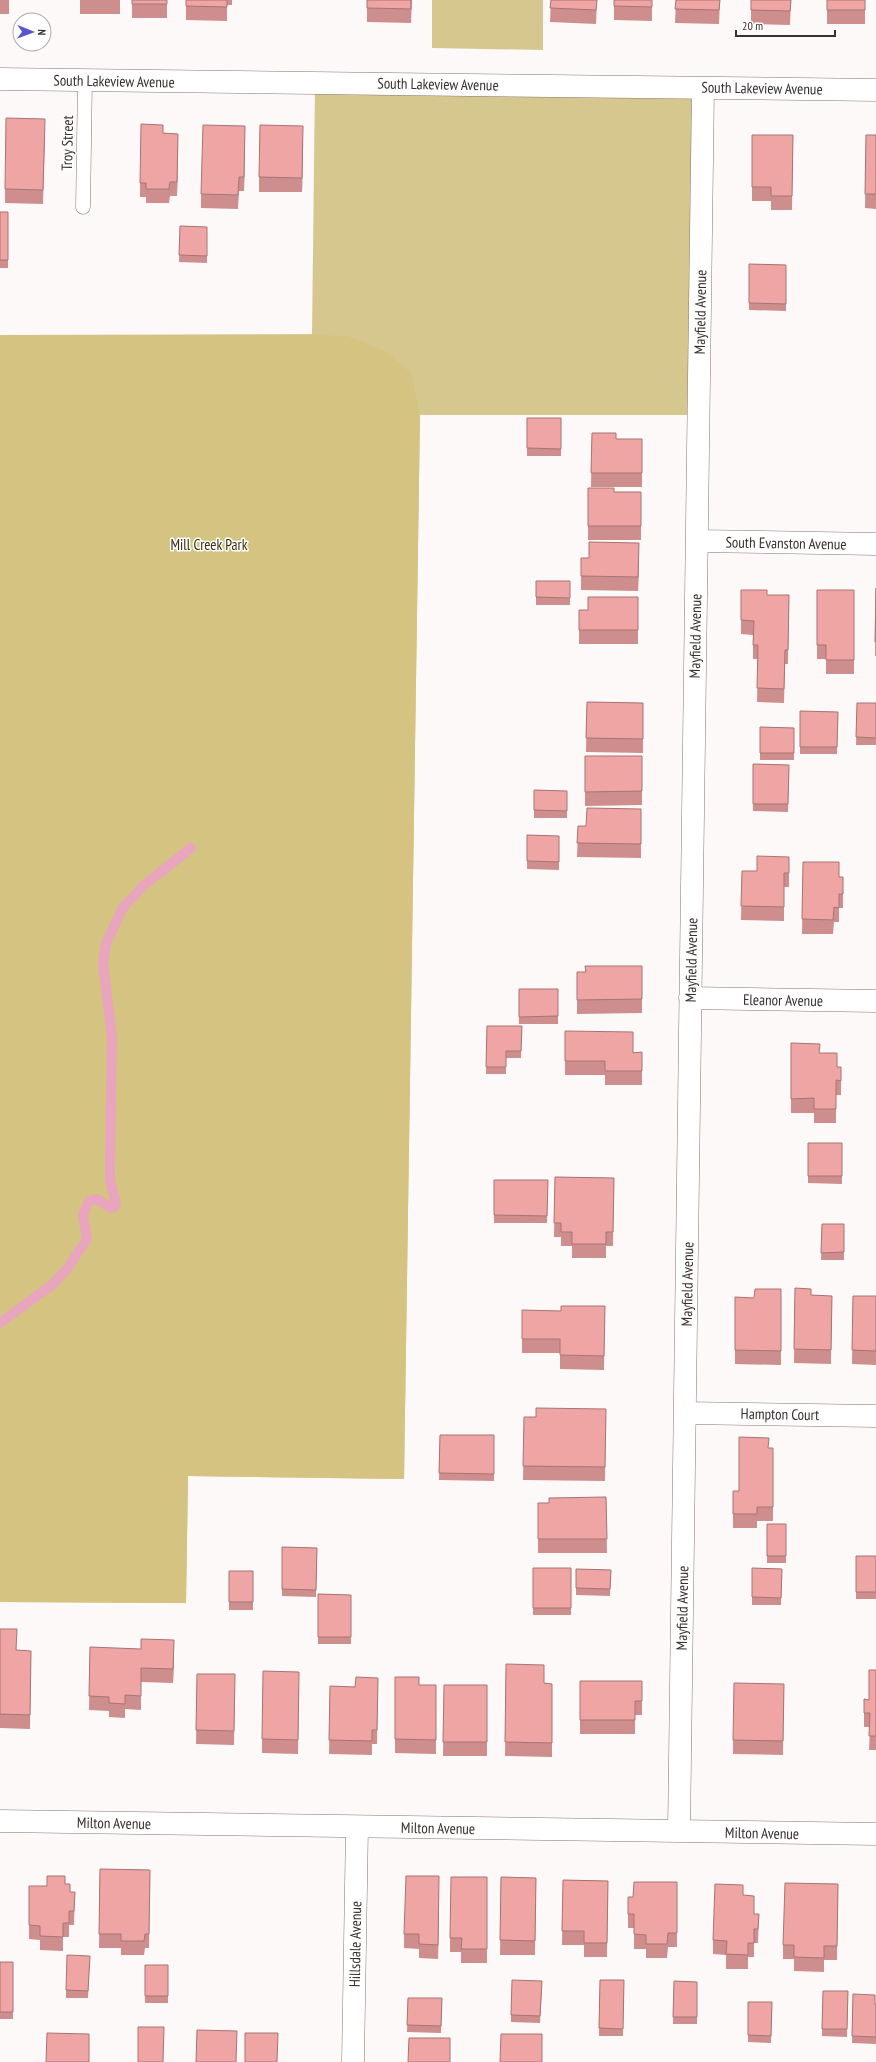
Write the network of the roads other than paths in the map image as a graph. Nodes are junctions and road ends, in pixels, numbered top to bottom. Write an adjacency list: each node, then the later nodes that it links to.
1 (0, 79): 2 (street, South Lakeview Avenue)
2 (85, 80): 3 (street, South Lakeview Avenue); 5 (lane, Troy Street)
3 (703, 88): 4 (street, South Lakeview Avenue); 6 (street, Mayfield Avenue)
4 (876, 90)
5 (83, 207)
6 (697, 541): 7 (street, South Evanston Avenue); 8 (street, Mayfield Avenue)
7 (876, 544)
8 (690, 998): 9 (street, Eleanor Avenue); 10 (street, Mayfield Avenue)
9 (876, 1001)
10 (685, 1413): 11 (street, Hampton Court); 14 (street, Mayfield Avenue)
11 (876, 1416)
12 (0, 1821): 13 (street, Milton Avenue)
13 (356, 1827): 14 (street, Milton Avenue); 16 (street, Hillsdale Avenue)
14 (679, 1832): 15 (street, Milton Avenue)
15 (876, 1834)
16 (353, 2062)

